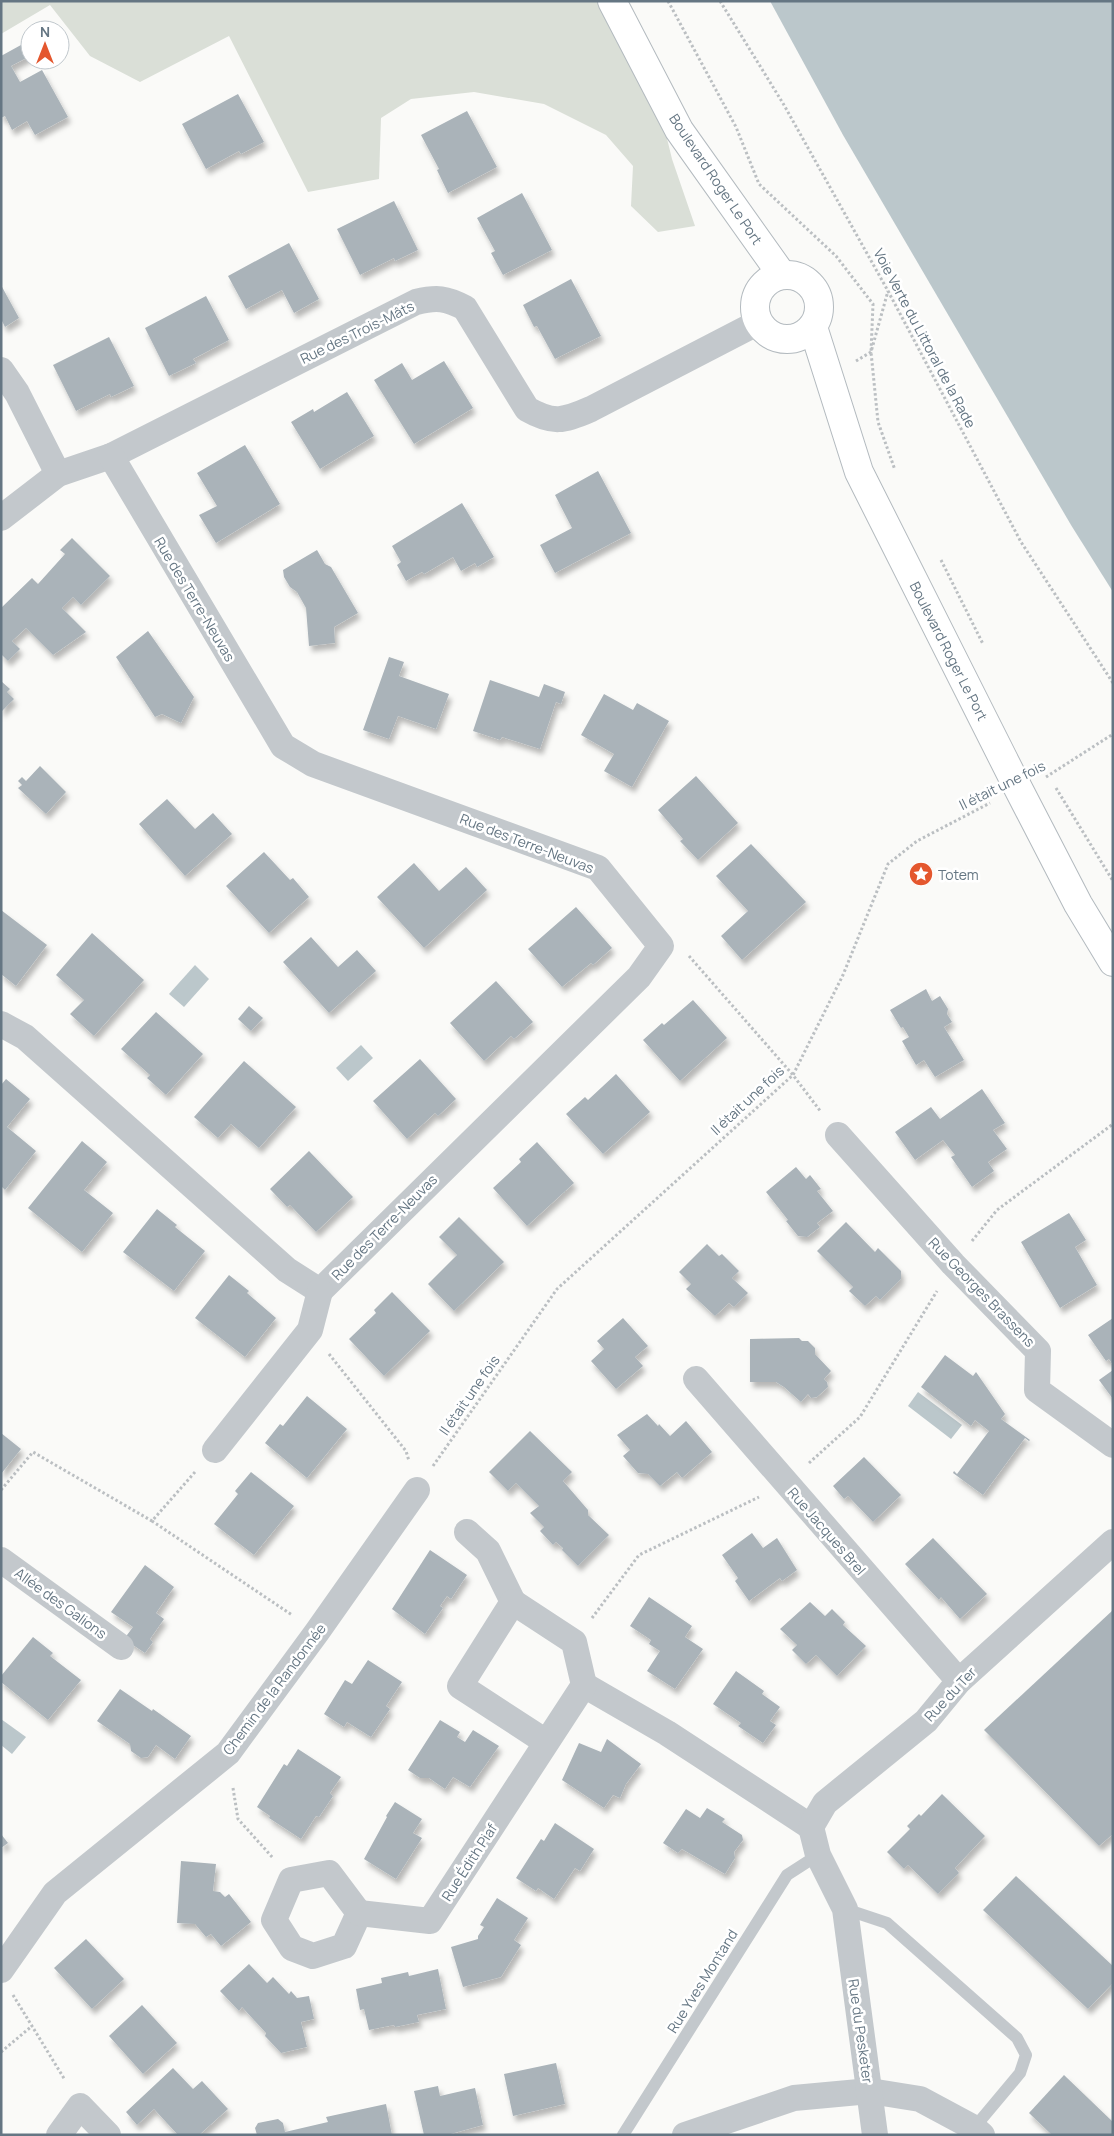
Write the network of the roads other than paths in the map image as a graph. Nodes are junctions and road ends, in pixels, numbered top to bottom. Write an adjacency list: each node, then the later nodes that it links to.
1 (612, 1): 2 (street, Boulevard Roger Le Port)
2 (782, 275): 3 (street); 4 (street)
3 (759, 322): 4 (street); 6 (street, Rue des Trois-Mâts)
4 (813, 327): 9 (street, Boulevard Roger Le Port)
5 (1, 370): 7 (street)
6 (111, 456): 7 (street, Rue des Trois-Mâts); 12 (street, Rue des Terre-Neuvas)
7 (58, 474): 8 (street, Rue des Trois-Mâts)
8 (1, 518)
9 (1113, 962)
10 (1, 1024): 12 (street, Rue des Terre-Neuvas)
11 (838, 1135): 14 (street, Rue Georges Brassens)
12 (320, 1291): 15 (street, Rue des Terre-Neuvas)
13 (696, 1379): 22 (street, Rue Jacques Brel)
14 (1113, 1444)
15 (214, 1450)
16 (416, 1490): 29 (street, Chemin de la Randonnée)
17 (467, 1532): 20 (street)
18 (1113, 1542): 22 (street, Rue du Ter)
19 (1, 1560): 21 (street, Allée des Galions)
20 (512, 1602): 23 (street); 24 (street)
21 (121, 1647)
22 (959, 1681): 25 (street, Rue du Ter)
23 (584, 1685): 24 (street, Rue Édith Piaf); 25 (street)
24 (546, 1742): 28 (street, Rue Édith Piaf)
25 (811, 1827): 26 (street)
26 (818, 1855): 27 (street, Rue du Pesketer); 34 (lane, Rue Yves Montand)
27 (845, 1909): 30 (street, Rue du Pesketer); 31 (lane)
28 (359, 1913): 28 (street)
29 (6, 1981)
30 (870, 2091): 31 (street, Rue du Pesketer); 35 (street); 36 (street)
31 (978, 2131)
32 (58, 2135): 33 (street)
33 (108, 2135)
34 (623, 2135)
35 (685, 2135)
36 (875, 2135)

